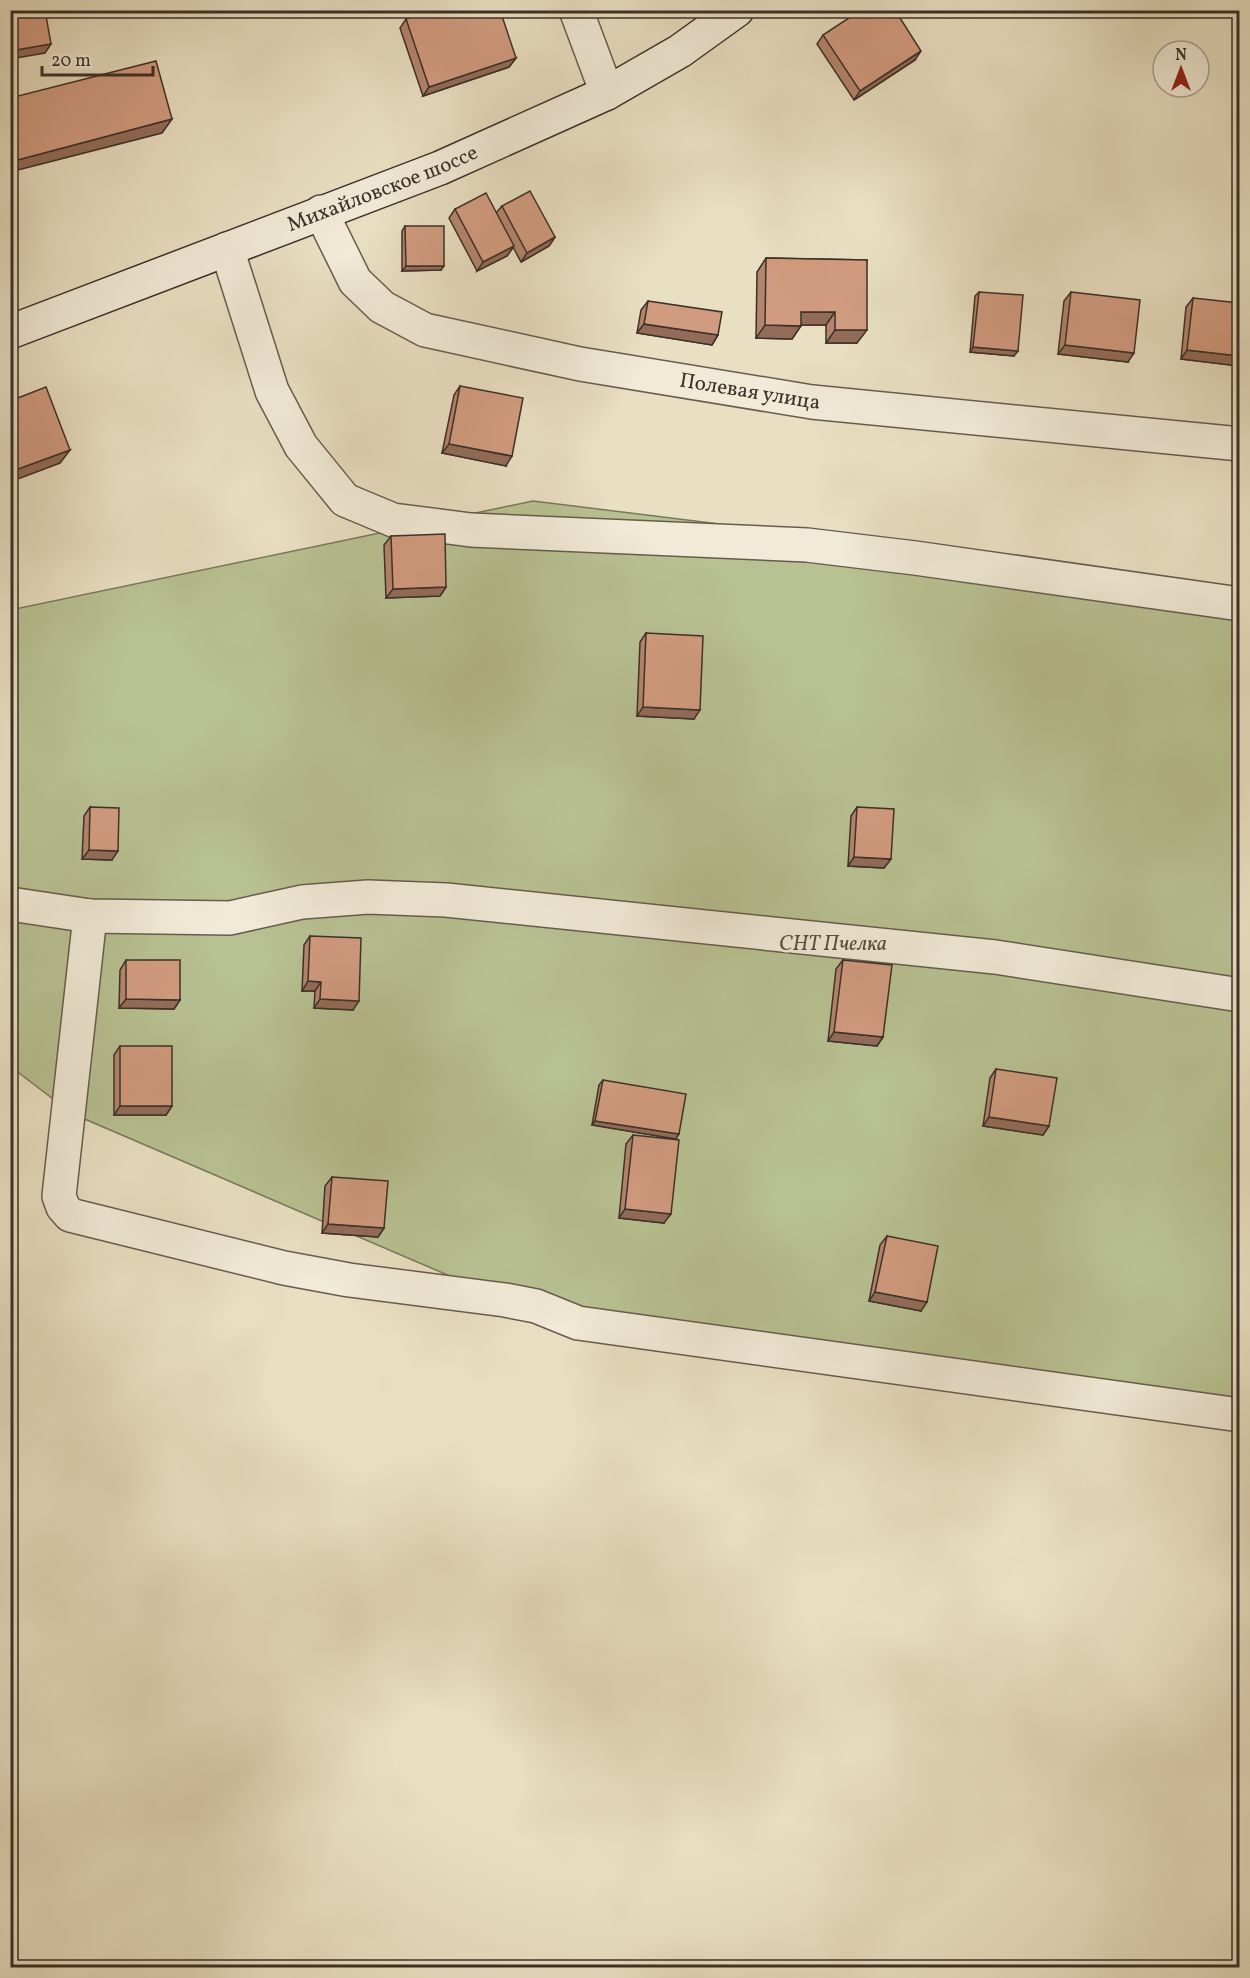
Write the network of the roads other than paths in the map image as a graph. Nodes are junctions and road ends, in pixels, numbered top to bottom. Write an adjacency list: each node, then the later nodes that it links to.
1 (576, 10): 3 (street)
2 (737, 10): 3 (street, Михайловское шоссе)
3 (607, 93): 4 (street, Михайловское шоссе)
4 (321, 212): 5 (street, Михайловское шоссе); 7 (street, Полевая улица)
5 (226, 249): 6 (street, Михайловское шоссе); 8 (street)
6 (10, 332)
7 (1239, 444)
8 (1239, 604)
9 (10, 904): 10 (street)
10 (90, 916): 11 (street); 12 (street)
11 (1239, 995)
12 (1239, 1415)

